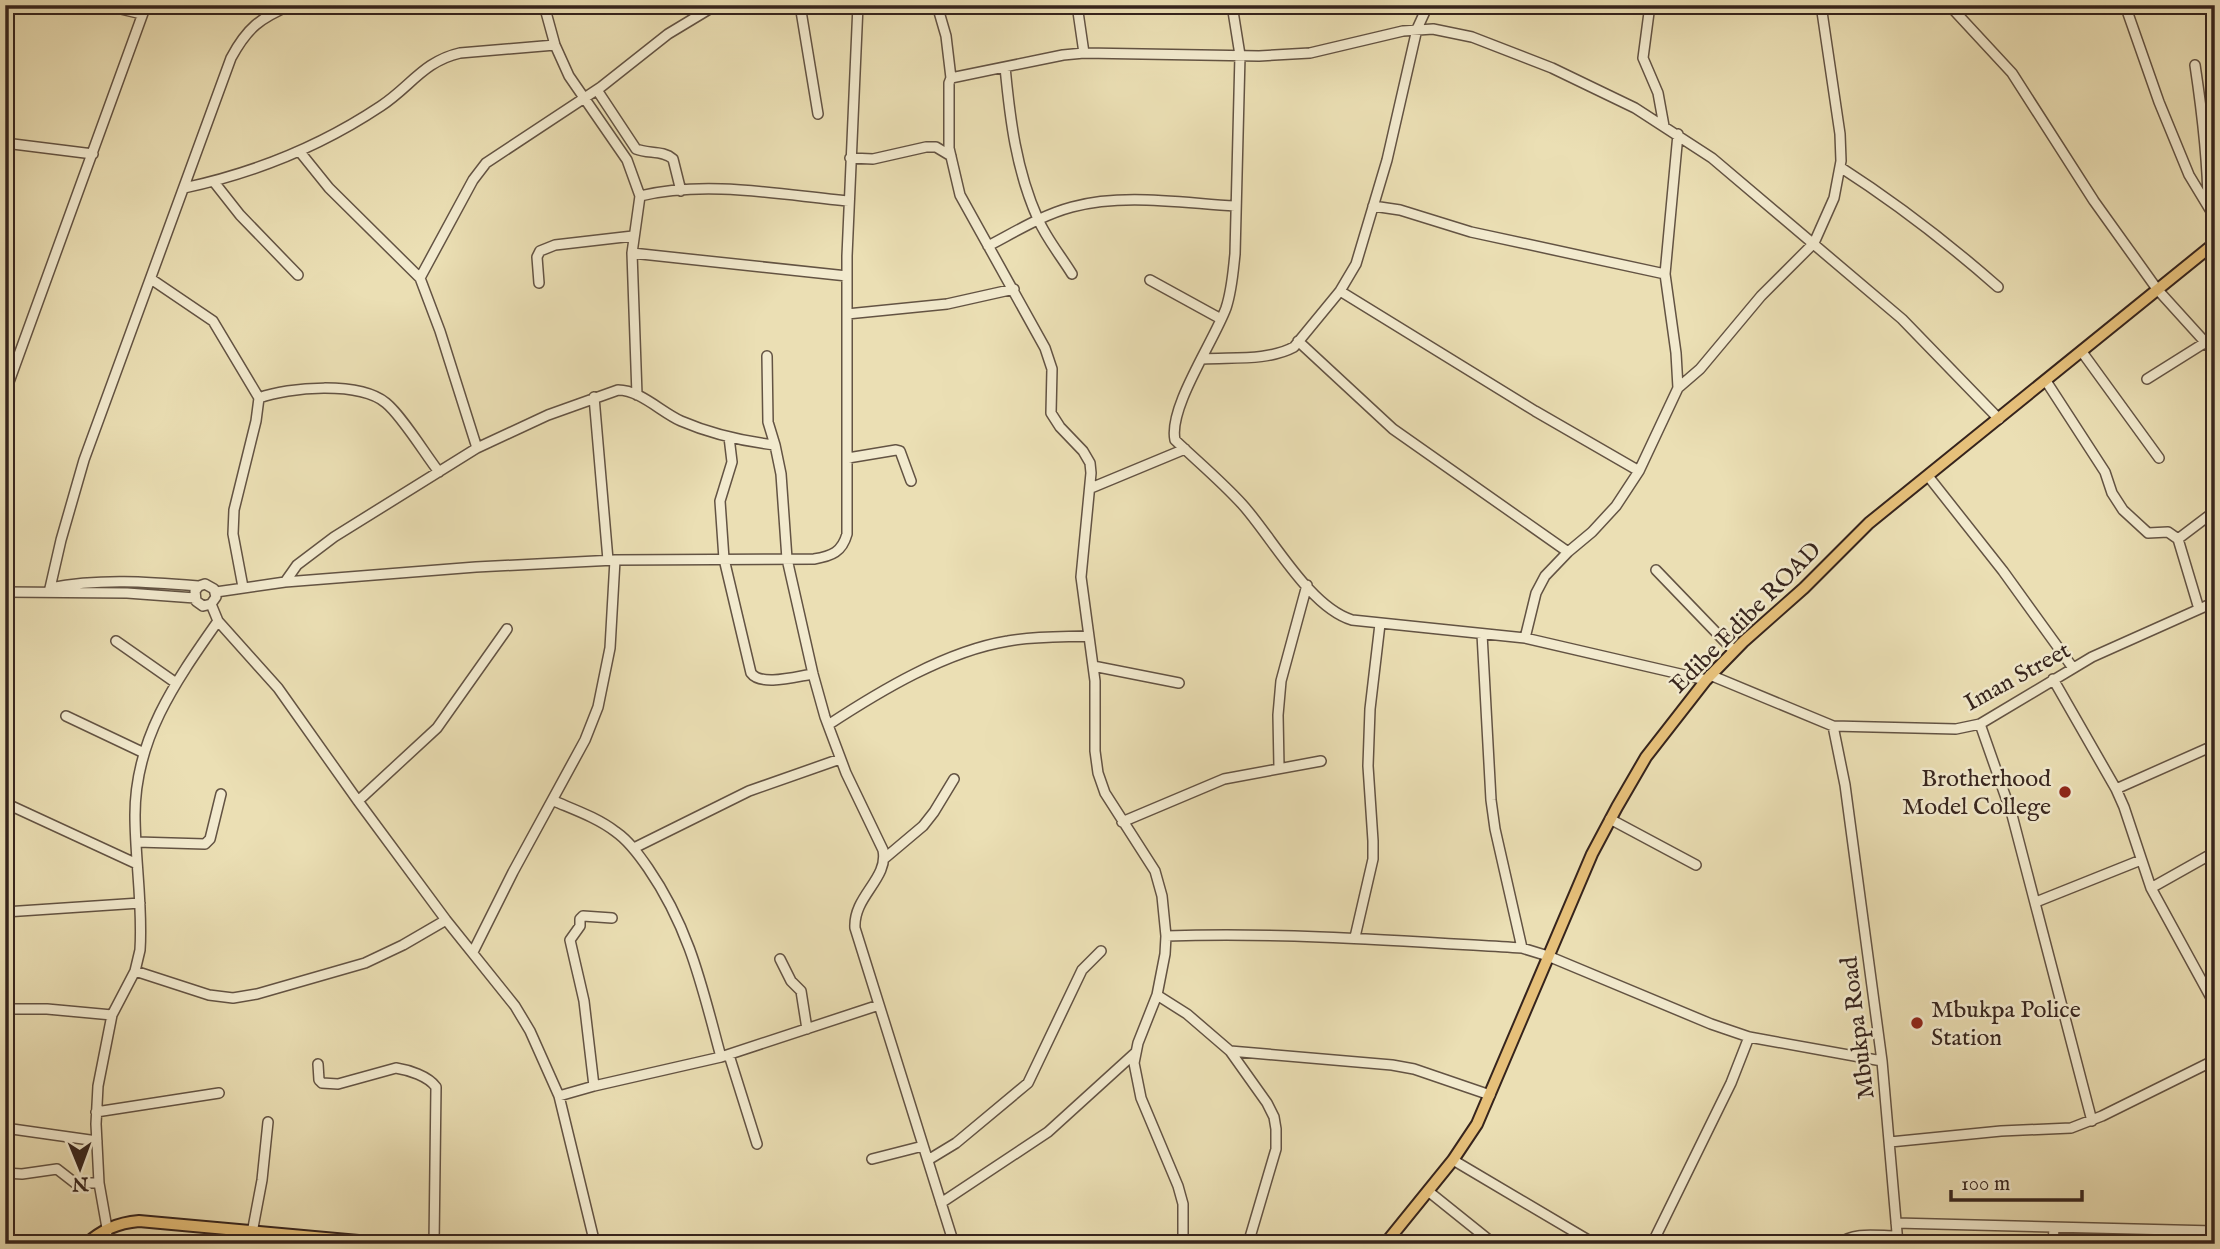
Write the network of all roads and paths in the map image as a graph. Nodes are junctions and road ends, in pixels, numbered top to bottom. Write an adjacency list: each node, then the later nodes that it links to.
1 (104, 5): 15 (street)
2 (544, 5): 17 (street)
3 (716, 5): 23 (street)
4 (800, 5): 25 (street)
5 (858, 5): 32 (street)
6 (937, 5): 22 (street)
7 (1077, 5): 18 (street)
8 (1232, 5): 19 (street)
9 (1428, 5): 16 (street)
10 (1650, 5): 26 (street)
11 (1821, 5): 33 (street)
12 (1949, 5): 61 (street)
13 (2125, 5): 41 (street)
14 (286, 6): 35 (street)
15 (144, 10): 30 (street)
16 (1417, 29): 19 (street); 26 (street); 40 (street)
17 (555, 45): 24 (street); 29 (street)
18 (1084, 53): 19 (street); 21 (street)
19 (1240, 55): 39 (street)
20 (2195, 65): 41 (street)
21 (1006, 66): 22 (street); 43 (street)
22 (951, 78): 31 (street)
23 (597, 90): 24 (street); 36 (street)
24 (583, 100): 37 (street); 55 (street)
25 (817, 114)
26 (1664, 126): 27 (street)
27 (1678, 134): 46 (street); 52 (street)
28 (5, 142): 30 (street)
29 (300, 152): 34 (street); 55 (street)
30 (93, 154): 71 (street)
31 (951, 156): 32 (street); 48 (street)
32 (850, 158): 38 (street)
33 (1840, 167): 46 (street); 59 (street)
34 (214, 182): 35 (street); 53 (street)
35 (184, 188): 56 (street)
36 (681, 191): 37 (street); 38 (street)
37 (640, 197): 45 (street)
38 (849, 201): 54 (street)
39 (1235, 206): 43 (street); 64 (street)
40 (1373, 206): 52 (street); 62 (street)
41 (2208, 207): 42 (street)
42 (2215, 218)
43 (1038, 220): 48 (street); 51 (street)
44 (5, 234): 49 (street)
45 (634, 236): 50 (street); 58 (street)
46 (1814, 243): 74 (street); 79 (street)
47 (2215, 243): 61 (main road, Edibe Edibe ROAD)
48 (988, 246): 60 (street)
49 (5, 250)
50 (632, 253): 54 (street); 76 (street)
51 (1072, 274)
52 (1665, 274): 74 (street)
53 (298, 275)
54 (847, 276): 63 (street)
55 (420, 278): 82 (street)
56 (151, 279): 78 (street); 102 (street)
57 (1150, 280): 64 (street)
58 (539, 283)
59 (1998, 286)
60 (1014, 289): 63 (street); 90 (street)
61 (2157, 289): 66 (street); 67 (main road, Edibe Edibe ROAD)
62 (1340, 292): 65 (street); 86 (street)
63 (847, 314): 84 (street)
64 (1221, 319): 70 (street)
65 (1298, 341): 70 (street); 93 (street)
66 (2206, 342): 68 (street); 72 (street)
67 (2082, 352): 73 (main road, Edibe Edibe ROAD); 85 (street)
68 (2215, 353)
69 (767, 356): 81 (street)
70 (1203, 359): 83 (street)
71 (10, 368): 75 (street)
72 (2147, 379)
73 (2046, 382): 79 (main road, Edibe Edibe ROAD); 92 (street)
74 (1678, 388): 86 (street)
75 (5, 393)
76 (637, 395): 77 (street); 80 (street)
77 (594, 397): 82 (street); 96 (street)
78 (258, 398): 87 (street); 101 (street)
79 (1999, 419): 88 (main road, Edibe Edibe ROAD)
80 (729, 437): 81 (street); 94 (street)
81 (775, 445): 95 (street)
82 (477, 448): 87 (street)
83 (1185, 449): 90 (street); 99 (street, Iman Street)
84 (848, 458): 89 (street); 95 (street)
85 (2160, 458)
86 (1639, 471): 93 (street)
87 (439, 472): 98 (street)
88 (1928, 476): 117 (main road, Edibe Edibe ROAD); 119 (street)
89 (911, 481)
90 (1091, 488): 114 (street)
91 (2215, 511): 92 (street)
92 (2178, 539): 109 (street)
93 (1567, 552): 115 (street)
94 (724, 559): 95 (street); 96 (street); 120 (street)
95 (787, 559): 120 (street)
96 (611, 560): 98 (street); 137 (street)
97 (1656, 570): 117 (street)
98 (285, 582): 101 (street)
99 (1307, 585): 111 (street, Iman Street); 133 (street)
100 (199, 586): 102 (street); 105 (street); 106 (street)
101 (243, 587): 105 (street)
102 (50, 588): 103 (street)
103 (38, 591): 104 (street); 106 (street)
104 (5, 592)
105 (216, 592): 108 (street)
106 (195, 598): 108 (street)
107 (2215, 602): 109 (street, Iman Street)
108 (211, 604): 110 (street)
109 (2199, 609): 119 (street, Iman Street)
110 (218, 621): 123 (street); 138 (street)
111 (1380, 624): 113 (street, Iman Street); 156 (street)
112 (507, 629): 138 (street)
113 (1482, 634): 115 (street, Iman Street); 157 (street)
114 (1089, 636): 118 (street); 127 (street)
115 (1525, 638): 121 (street, Iman Street)
116 (116, 641): 123 (street)
117 (1734, 651): 121 (main road, Edibe Edibe ROAD)
118 (1093, 666): 124 (street); 141 (street)
119 (2073, 668): 122 (street, Iman Street)
120 (813, 674): 127 (street)
121 (1708, 677): 128 (street, Iman Street); 140 (main road, Edibe Edibe ROAD)
122 (2053, 679): 126 (street, Iman Street); 135 (street)
123 (176, 683): 130 (street)
124 (1179, 683)
125 (66, 716): 130 (street)
126 (1980, 724): 128 (street, Iman Street); 151 (street)
127 (828, 725): 131 (street)
128 (1833, 726): 174 (street, Mbukpa Road)
129 (2215, 745): 135 (street)
130 (142, 752): 142 (street)
131 (840, 759): 143 (street); 145 (street)
132 (1321, 761): 133 (street)
133 (1279, 767): 141 (street)
134 (954, 779): 145 (street)
135 (2116, 789): 146 (street)
136 (220, 794): 142 (street)
137 (554, 801): 143 (street); 159 (street)
138 (358, 802): 154 (street)
139 (5, 803): 147 (street)
140 (1610, 819): 148 (street); 160 (main road, Edibe Edibe ROAD)
141 (1122, 822): 155 (street)
142 (136, 842): 147 (street)
143 (634, 848): 172 (street)
144 (2215, 852): 149 (street)
145 (885, 858): 164 (street)
146 (2141, 860): 149 (street); 151 (street)
147 (137, 864): 150 (street)
148 (1696, 865)
149 (2151, 888): 165 (street)
150 (140, 902): 152 (street); 162 (street)
151 (2036, 902): 181 (street)
152 (5, 912)
153 (612, 918): 176 (street)
154 (446, 920): 159 (street); 162 (street)
155 (1166, 936): 156 (street); 163 (street)
156 (1355, 937): 157 (street)
157 (1522, 948): 160 (street)
158 (1101, 951): 189 (street)
159 (473, 952): 179 (street)
160 (1548, 956): 169 (street); 178 (main road, Edibe Edibe ROAD)
161 (780, 959): 168 (street)
162 (135, 971): 167 (street)
163 (1157, 995): 170 (street); 171 (street)
164 (879, 1005): 168 (street); 187 (street)
165 (2215, 1005)
166 (5, 1009): 167 (street)
167 (112, 1015): 180 (street)
168 (807, 1029): 172 (street)
169 (1749, 1037): 174 (street); 213 (street)
170 (1230, 1051): 178 (street); 209 (street)
171 (1135, 1053): 194 (street); 208 (street)
172 (725, 1056): 176 (street); 186 (street)
173 (2215, 1060): 181 (street)
174 (1882, 1061): 185 (street, Mbukpa Road)
175 (318, 1065): 205 (street)
176 (594, 1086): 179 (street)
177 (219, 1093): 180 (street)
178 (1490, 1095): 190 (main road, Edibe Edibe ROAD)
179 (559, 1096): 206 (street)
180 (96, 1112): 184 (street)
181 (2092, 1121): 185 (street)
182 (268, 1122): 199 (street)
183 (5, 1128): 184 (street)
184 (97, 1141): 192 (street)
185 (1890, 1142): 195 (street, Mbukpa Road)
186 (757, 1144)
187 (923, 1146): 188 (street); 189 (street)
188 (872, 1159)
189 (928, 1160): 194 (street)
190 (1453, 1160): 193 (main road, Edibe Edibe ROAD); 212 (street)
191 (5, 1173): 192 (street)
192 (99, 1183): 196 (street)
193 (1428, 1191): 210 (main road, Edibe Edibe ROAD); 211 (street)
194 (941, 1203): 207 (street)
195 (1896, 1223): 197 (street); 201 (street, Mbukpa Road)
196 (107, 1228): 199 (main road); 202 (main road); 203 (street)
197 (2054, 1228): 198 (street); 215 (street)
198 (2215, 1231)
199 (252, 1233): 200 (main road)
200 (302, 1240): 204 (main road)
201 (1898, 1240): 214 (street)
202 (86, 1244)
203 (106, 1244)
204 (392, 1244)
205 (434, 1244)
206 (595, 1244)
207 (954, 1244)
208 (1183, 1244)
209 (1248, 1244)
210 (1385, 1244)
211 (1494, 1244)
212 (1595, 1244)
213 (1652, 1244)
214 (1838, 1244)
215 (2053, 1244)

